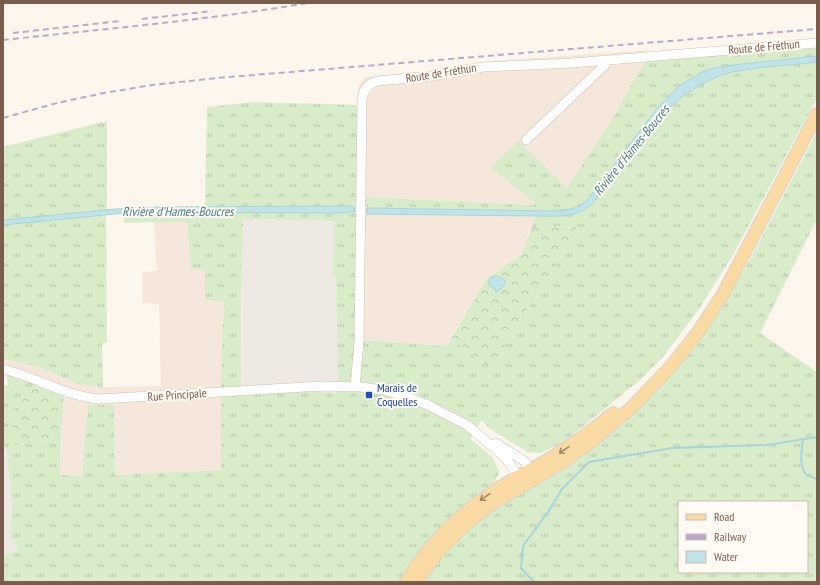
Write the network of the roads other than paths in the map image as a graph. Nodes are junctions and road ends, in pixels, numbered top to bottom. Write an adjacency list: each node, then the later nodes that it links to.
1 (817, 43): 2 (street, Route de Fréthun)
2 (605, 60): 4 (street); 6 (street, Route de Fréthun)
3 (817, 114): 8 (main road)
4 (526, 140)
5 (3, 369): 6 (street, Rue Principale)
6 (355, 386): 7 (street, Rue Principale)
7 (472, 429): 8 (street); 9 (street)
8 (533, 474): 9 (main road)
9 (521, 481): 10 (main road, one-way to 10); 11 (main road)
10 (406, 582)
11 (416, 582)

